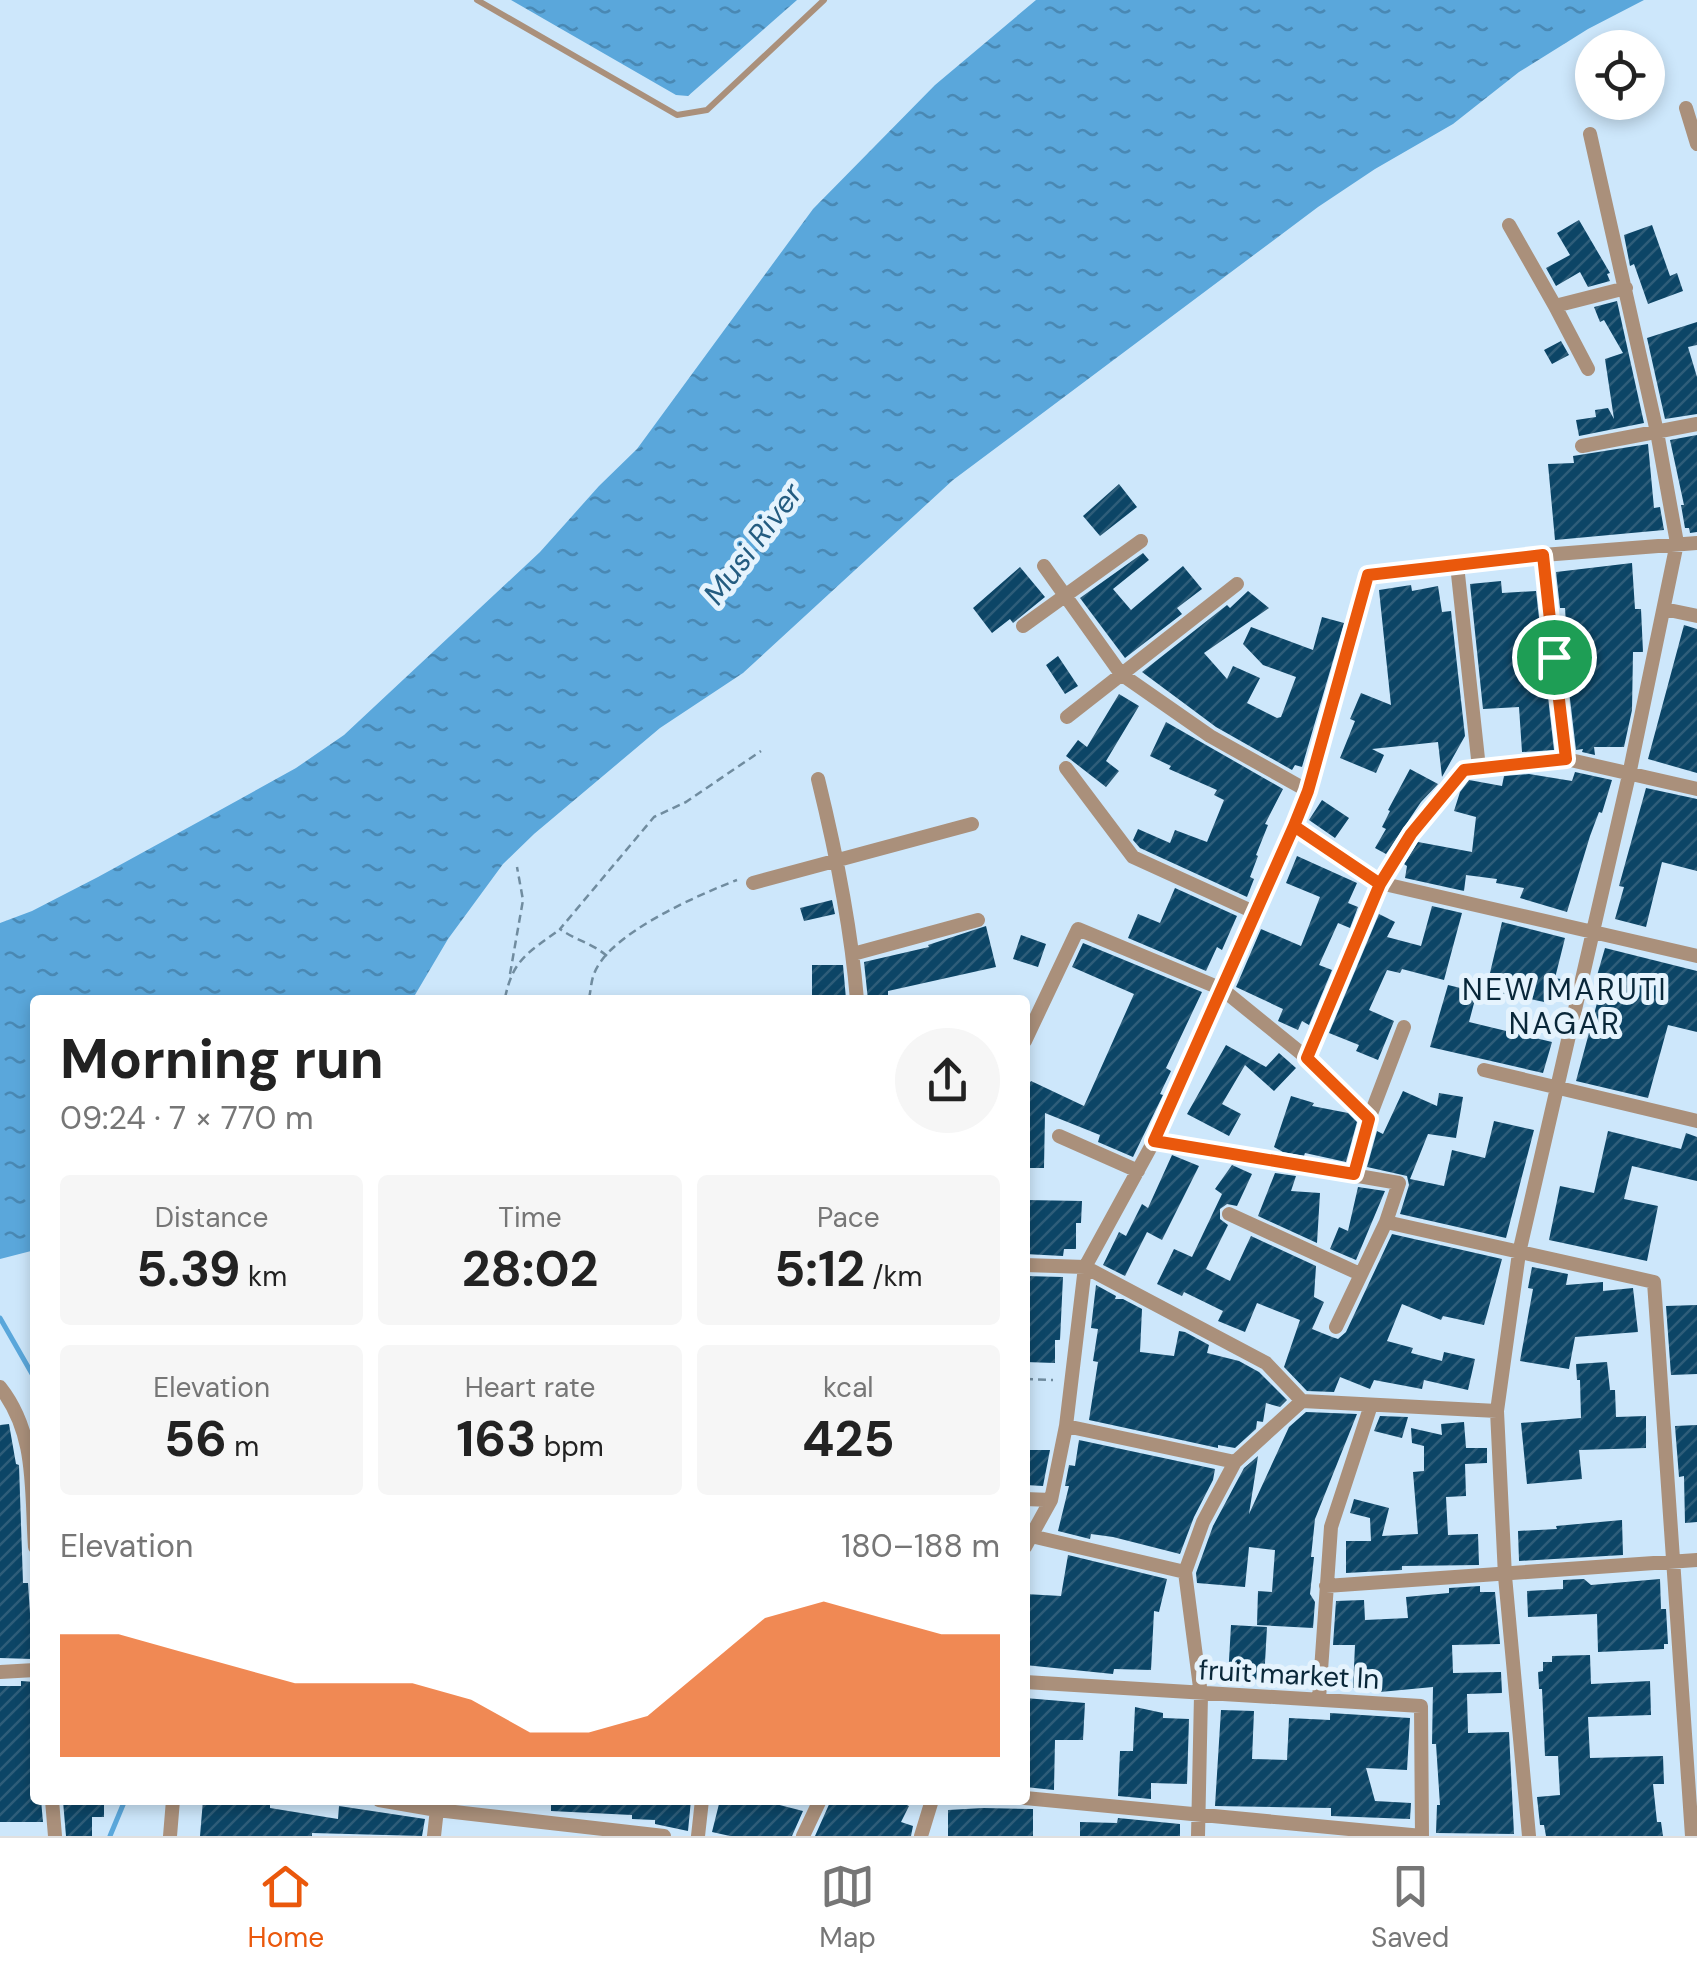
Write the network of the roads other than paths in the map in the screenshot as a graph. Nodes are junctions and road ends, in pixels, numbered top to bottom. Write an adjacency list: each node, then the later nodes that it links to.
1 (477, 0): 2 (lane)
2 (824, 0)
3 (1686, 108): 5 (street)
4 (1590, 134): 7 (street)
5 (1697, 144)
6 (1509, 225): 8 (street)
7 (1626, 288): 8 (street); 11 (street)
8 (1555, 306): 9 (street)
9 (1588, 369)
10 (1697, 424): 11 (street)
11 (1657, 432): 12 (street); 14 (street)
12 (1582, 446)
13 (1141, 541): 20 (street)
14 (1676, 543): 15 (street); 16 (street); 21 (street)
15 (1697, 543)
16 (1543, 555): 17 (street); 26 (street)
17 (1457, 565): 28 (street); 32 (street)
18 (1044, 566): 20 (street)
19 (1237, 584): 24 (street)
20 (1066, 595): 23 (street); 24 (street)
21 (1664, 609): 22 (street); 29 (street)
22 (1697, 616)
23 (1023, 626)
24 (1121, 674): 25 (street); 32 (street)
25 (1067, 716)
26 (1566, 759): 28 (street); 29 (street)
27 (1066, 768): 38 (street)
28 (1480, 768): 37 (street)
29 (1629, 775): 31 (street); 40 (street)
30 (818, 779): 35 (street)
31 (1697, 789)
32 (1308, 791): 34 (street)
33 (972, 824): 35 (street)
34 (1294, 826): 37 (street); 38 (street)
35 (838, 862): 36 (street); 41 (street)
36 (746, 881)
37 (1380, 884): 40 (street); 47 (street)
38 (1256, 912): 43 (street)
39 (978, 920): 41 (street)
40 (1593, 931): 42 (street); 49 (street)
41 (854, 954): 44 (street)
42 (1697, 956)
43 (1222, 989): 46 (street); 47 (street); 53 (street)
44 (857, 995)
45 (1404, 1027): 50 (street)
46 (1030, 1030)
47 (1307, 1058): 50 (street)
48 (1484, 1070): 49 (street)
49 (1557, 1089): 51 (street); 58 (street)
50 (1369, 1119): 55 (street)
51 (1697, 1120)
52 (1059, 1136): 54 (street)
53 (1154, 1141): 54 (street); 55 (street)
54 (1138, 1171): 60 (street)
55 (1354, 1174): 57 (street)
56 (1229, 1214): 61 (street)
57 (1386, 1222): 58 (street); 61 (street)
58 (1519, 1253): 66 (street); 75 (street)
59 (1030, 1265): 60 (street)
60 (1085, 1267): 64 (street); 67 (street)
61 (1360, 1274): 62 (street)
62 (1336, 1327)
63 (0, 1387): 69 (street)
64 (1302, 1401): 65 (street); 68 (street)
65 (1371, 1405): 66 (street); 78 (street)
66 (1497, 1410): 77 (street)
67 (1066, 1426): 68 (street); 71 (street)
68 (1235, 1462): 76 (street)
69 (30, 1477)
70 (1030, 1500): 71 (street)
71 (1051, 1500): 72 (street)
72 (1030, 1538)
73 (1030, 1542): 76 (street)
74 (1697, 1560): 75 (street)
75 (1674, 1562): 77 (street); 102 (street)
76 (1185, 1572): 82 (street)
77 (1506, 1576): 78 (street); 101 (street)
78 (1326, 1586): 83 (street)
79 (30, 1670): 80 (street)
80 (0, 1672)
81 (1030, 1682): 82 (street, fruit market ln)
82 (1201, 1695): 83 (street, fruit market ln); 91 (street)
83 (1320, 1699): 100 (street, fruit market ln)
84 (1030, 1798): 91 (street)
85 (52, 1805): 92 (street)
86 (173, 1805): 93 (street)
87 (438, 1805): 94 (street); 95 (street)
88 (701, 1805): 96 (street)
89 (818, 1805): 97 (street)
90 (930, 1805): 98 (street)
91 (1198, 1815): 99 (street); 100 (street)
92 (55, 1836)
93 (170, 1836)
94 (434, 1836)
95 (664, 1836)
96 (698, 1836)
97 (803, 1836)
98 (921, 1836)
99 (1198, 1836)
100 (1422, 1836)
101 (1529, 1836)
102 (1692, 1836)

